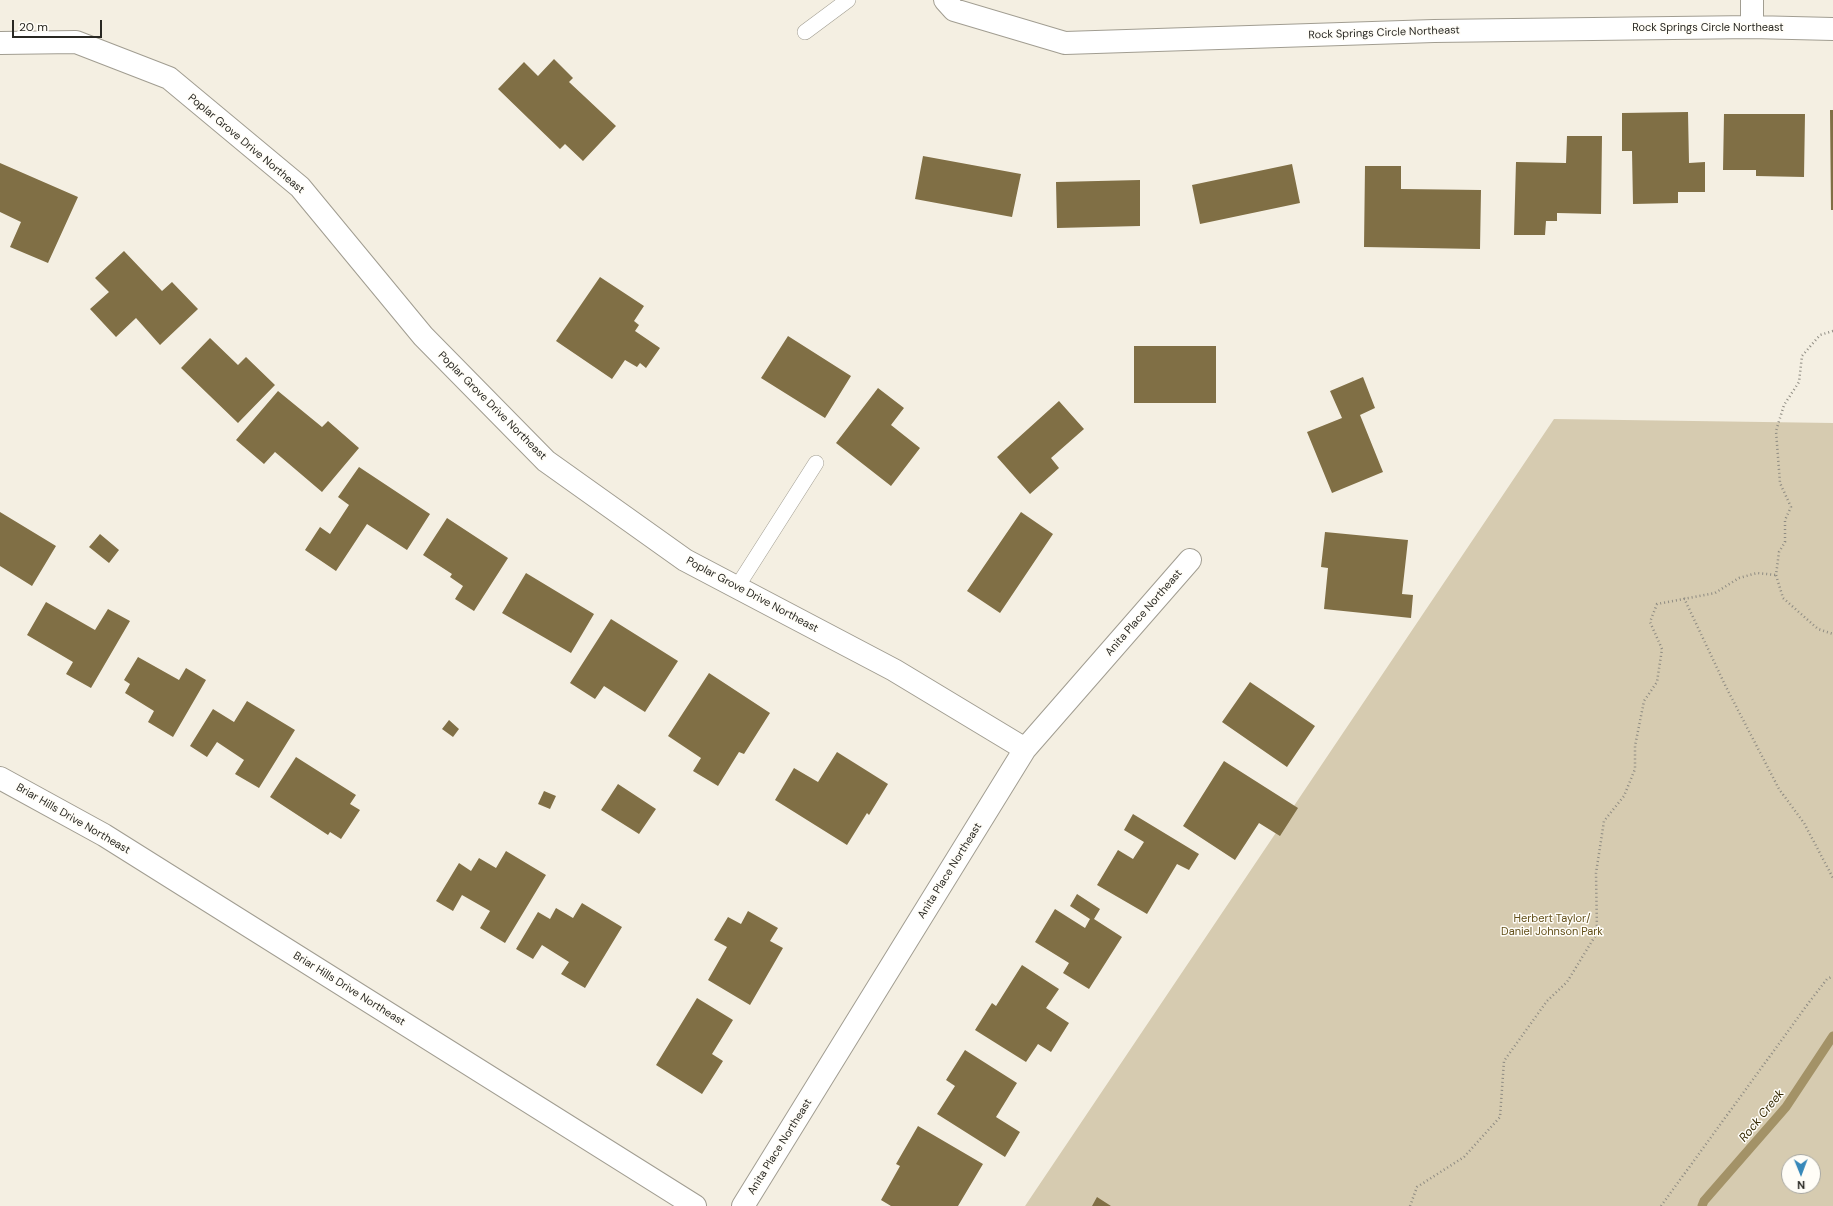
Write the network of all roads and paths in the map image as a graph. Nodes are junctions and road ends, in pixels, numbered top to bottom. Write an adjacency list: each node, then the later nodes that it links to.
1 (848, 0): 6 (lane)
2 (945, 0): 4 (street, Rock Springs Circle Northeast)
3 (1752, 0): 4 (street)
4 (1752, 27): 5 (street, Rock Springs Circle Northeast)
5 (1833, 29)
6 (805, 32)
7 (0, 44): 12 (street, Poplar Grove Drive Northeast)
8 (1833, 331): 11 (path)
9 (816, 463): 12 (lane)
10 (1190, 560): 15 (street, Anita Place Northeast)
11 (1776, 575): 13 (path); 14 (path)
12 (737, 587): 15 (street, Poplar Grove Drive Northeast)
13 (1684, 598): 17 (path); 21 (path)
14 (1833, 634)
15 (1025, 749): 20 (street, Anita Place Northeast)
16 (0, 778): 19 (street, Briar Hills Drive Northeast)
17 (1833, 878)
18 (1833, 976): 22 (path)
19 (695, 1206)
20 (744, 1206)
21 (1410, 1206)
22 (1661, 1206)

